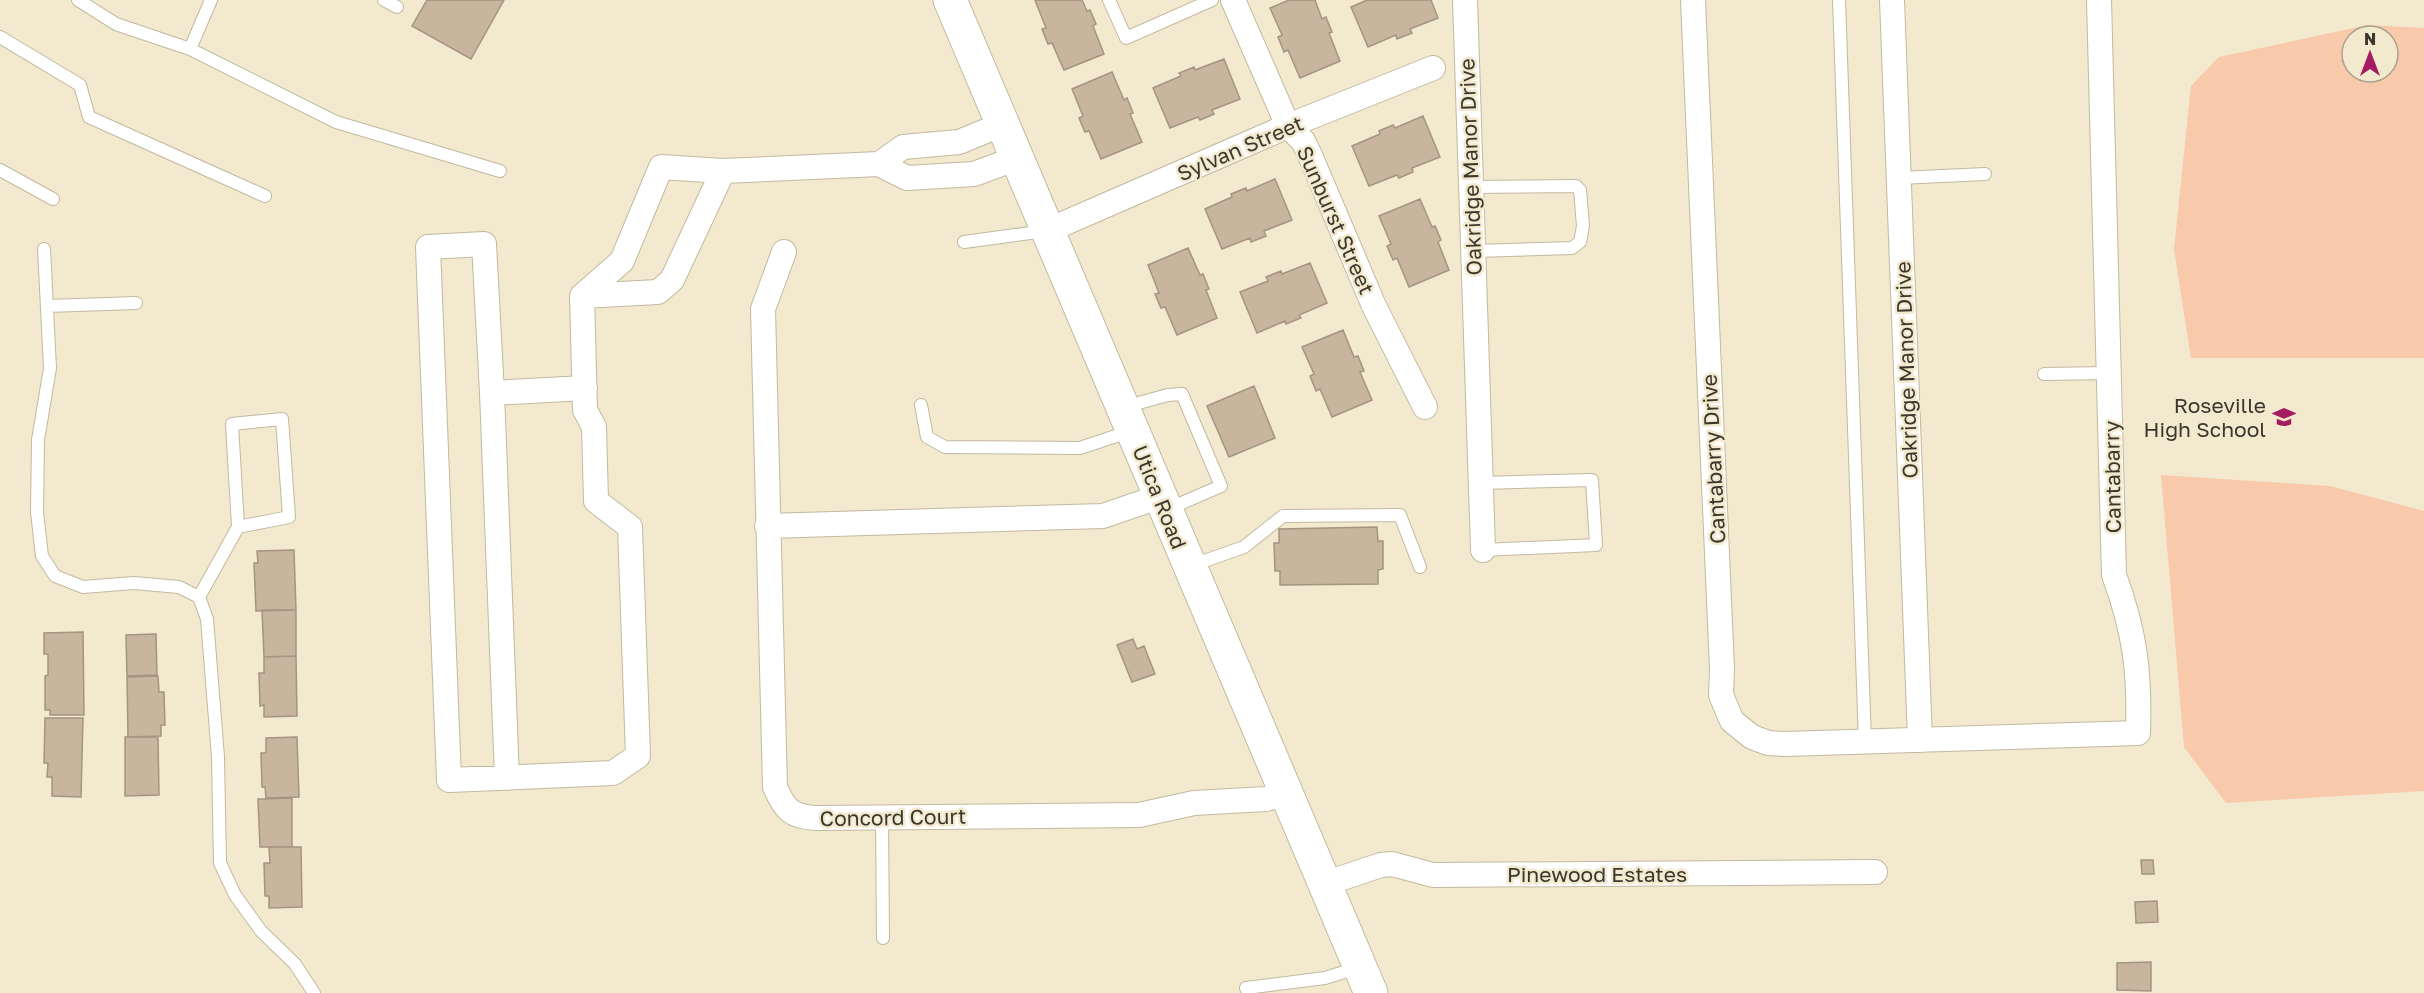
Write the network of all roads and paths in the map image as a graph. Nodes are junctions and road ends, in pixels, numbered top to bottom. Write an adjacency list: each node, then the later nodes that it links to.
1 (78, 0): 15 (lane)
2 (211, 0): 15 (lane)
3 (384, 0): 13 (lane)
4 (950, 0): 17 (main road, Utica Road)
5 (1109, 0): 6 (lane)
6 (1212, 0)
7 (1233, 0): 18 (street, Sunburst Street)
8 (1465, 0): 26 (street, Oakridge Manor Drive)
9 (1693, 0): 53 (street, Cantabarry Drive)
10 (1839, 0): 53 (lane)
11 (1892, 0): 25 (street, Oakridge Manor Drive)
12 (2099, 0): 37 (street, Cantabarry)
13 (397, 7)
14 (0, 37): 27 (lane)
15 (190, 49): 22 (lane)
16 (1432, 68): 18 (street, Sylvan Street)
17 (1003, 124): 19 (main road, Utica Road); 20 (street)
18 (1288, 126): 29 (street, Sylvan Street); 42 (street, Sunburst Street)
19 (1017, 158): 20 (street); 29 (main road, Utica Road)
20 (879, 164): 23 (street)
21 (0, 170): 28 (lane)
22 (500, 171)
23 (723, 171): 34 (street); 34 (street)
24 (1984, 174): 25 (lane)
25 (1899, 178): 52 (street, Oakridge Manor Drive)
26 (1471, 187): 32 (street, Oakridge Manor Drive); 32 (lane)
27 (265, 196)
28 (52, 199)
29 (1049, 231): 30 (lane); 43 (main road, Utica Road)
30 (964, 242)
31 (44, 249): 36 (lane)
32 (1473, 251): 44 (street, Oakridge Manor Drive)
33 (784, 252): 46 (street, Concord Court)
34 (582, 296): 39 (street)
35 (136, 303): 36 (lane)
36 (47, 306): 51 (lane)
37 (2109, 373): 38 (lane); 52 (street, Cantabarry)
38 (2044, 374)
39 (585, 388): 40 (street); 54 (street)
40 (492, 393): 54 (street); 54 (street)
41 (921, 405): 43 (lane)
42 (1425, 407)
43 (1129, 419): 45 (main road, Utica Road); 45 (lane)
44 (1481, 483): 48 (street, Oakridge Manor Drive); 48 (lane)
45 (1164, 502): 46 (street); 49 (main road, Utica Road)
46 (767, 526): 56 (street, Concord Court)
47 (238, 527): 47 (lane); 51 (lane)
48 (1483, 550)
49 (1189, 567): 50 (lane); 55 (main road, Utica Road)
50 (1420, 567)
51 (199, 597): 61 (lane)
52 (1920, 740): 53 (street, Cantabarry Drive)
53 (1865, 742)
54 (507, 778)
55 (1286, 794): 56 (street, Concord Court); 58 (main road, Utica Road)
56 (882, 816): 59 (lane)
57 (1875, 872): 58 (street, Pinewood Estates)
58 (1324, 884): 60 (main road, Utica Road)
59 (883, 938)
60 (1365, 980): 62 (lane)
61 (314, 993)
62 (1249, 993)

